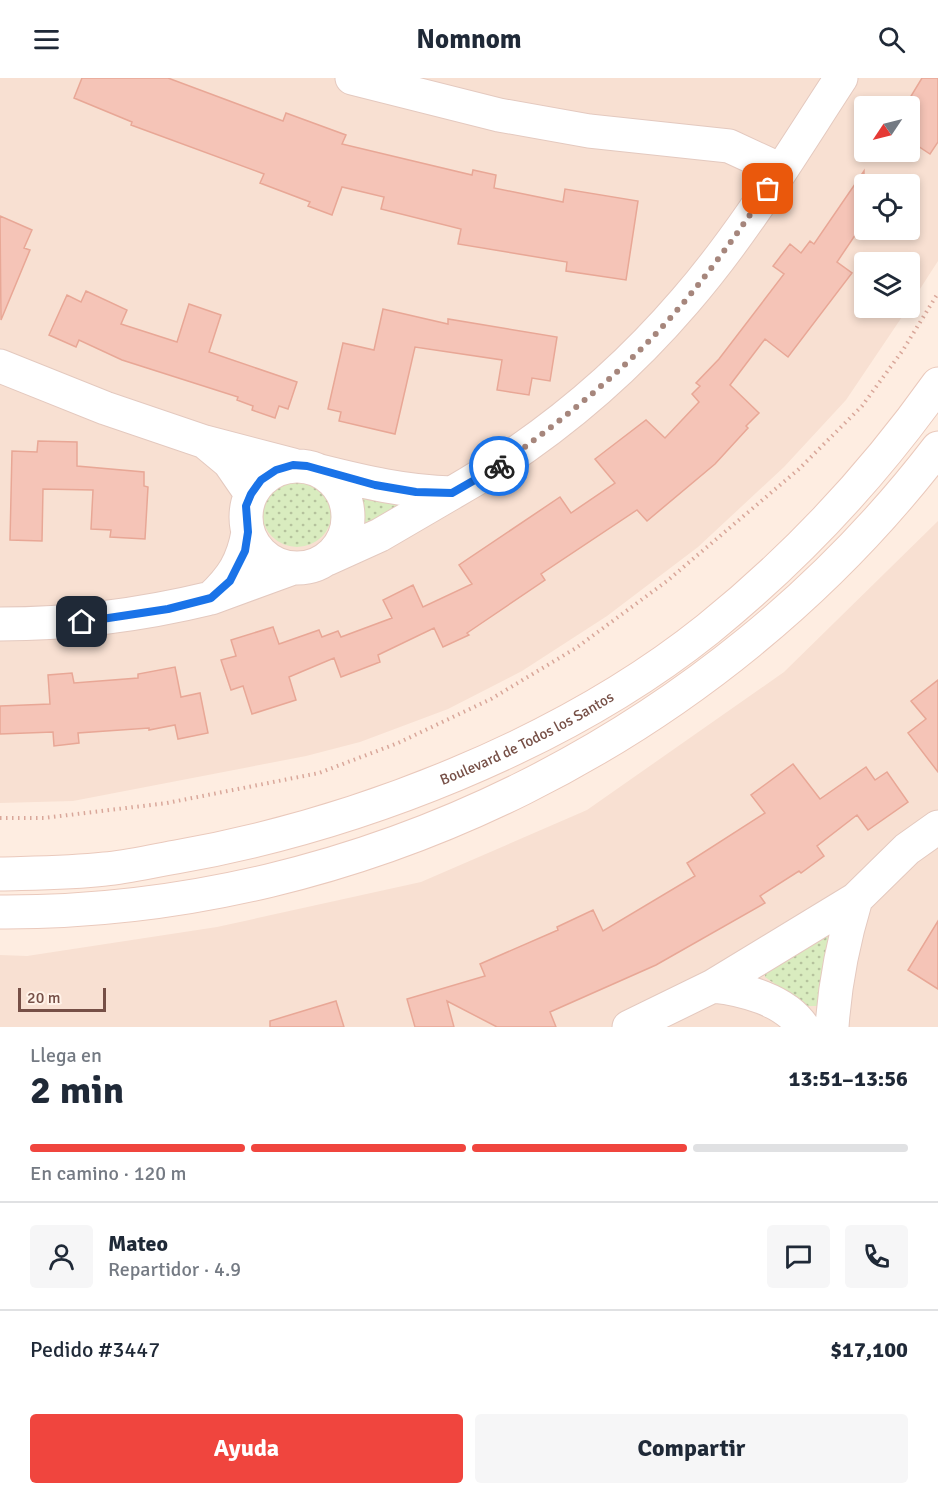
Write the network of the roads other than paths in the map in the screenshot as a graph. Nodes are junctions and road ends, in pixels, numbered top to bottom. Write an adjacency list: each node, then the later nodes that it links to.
1 (352, 78): 3 (street)
2 (841, 78): 3 (street)
3 (781, 170): 9 (street)
4 (0, 366): 6 (street)
5 (938, 384): 17 (street, Boulevard de Todos los Santos)
6 (205, 442): 8 (street); 10 (street)
7 (938, 448): 19 (street)
8 (306, 468): 9 (street); 10 (street); 12 (street)
9 (452, 493): 12 (street)
10 (251, 494): 11 (street)
11 (248, 532): 13 (street); 14 (street)
12 (325, 560): 13 (street)
13 (293, 568): 14 (street)
14 (211, 598): 15 (street)
15 (0, 624)
16 (938, 827): 18 (street)
17 (0, 874)
18 (856, 899): 20 (street); 23 (street)
19 (0, 912)
20 (713, 986): 21 (street); 22 (street)
21 (629, 1027)
22 (803, 1027)
23 (832, 1027)

